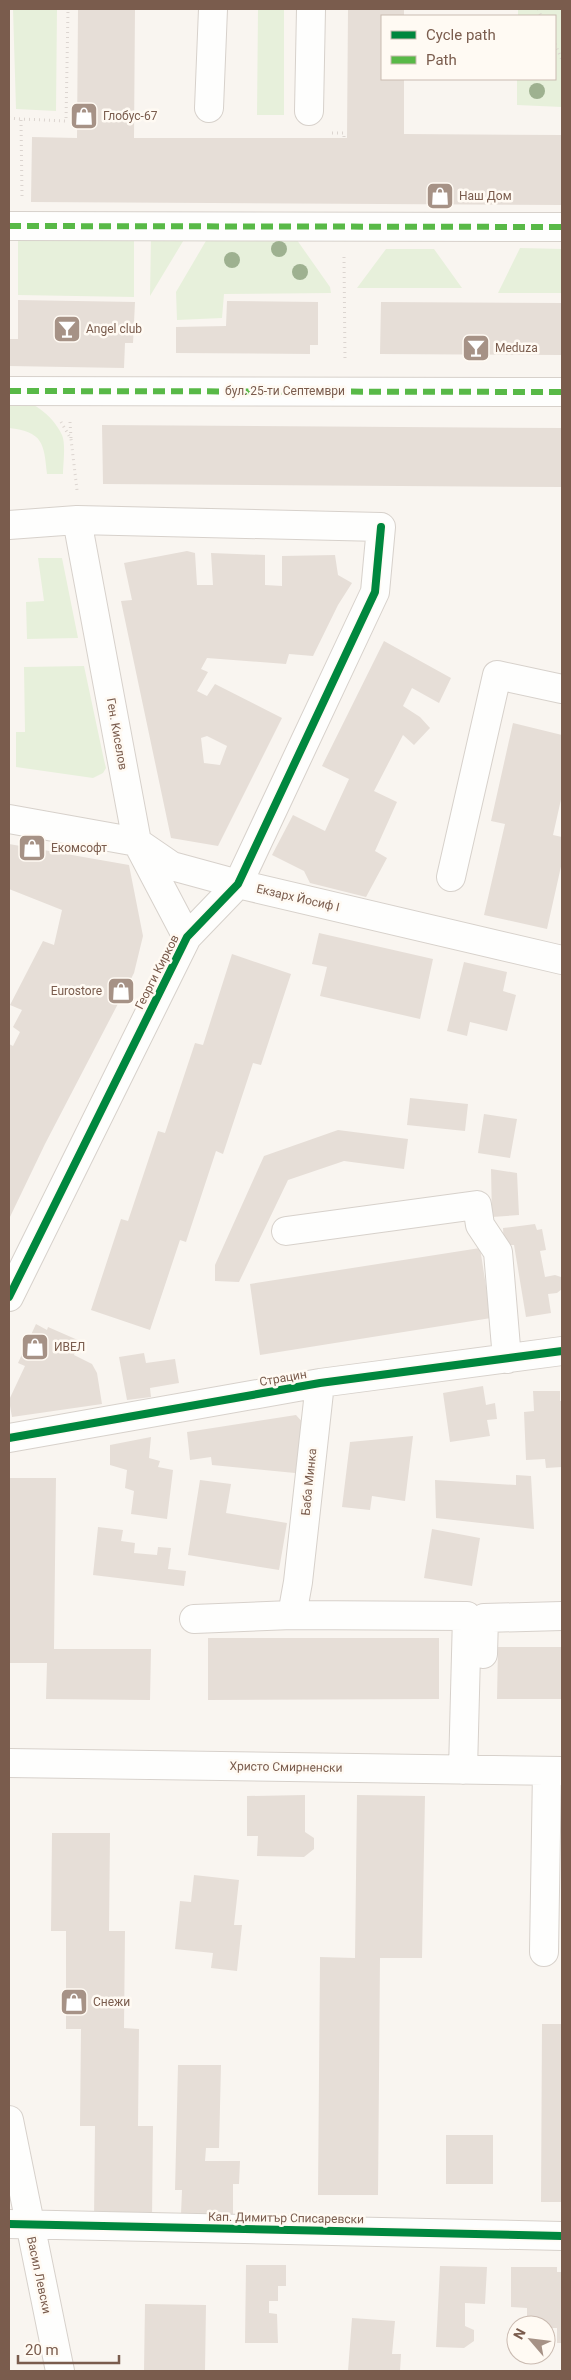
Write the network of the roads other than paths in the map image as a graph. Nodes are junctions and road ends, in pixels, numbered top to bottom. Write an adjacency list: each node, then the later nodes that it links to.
1 (213, 9): 3 (street)
2 (311, 9): 4 (street)
3 (209, 108)
4 (309, 111)
5 (16, 226): 6 (street)
6 (562, 227)
7 (18, 391): 8 (street, бул. 25-ти Септември)
8 (562, 392)
9 (77, 520): 10 (street); 13 (street, Ген. Киселов); 15 (street, Георги Кирков)
10 (9, 525)
11 (562, 689): 14 (street)
12 (9, 819): 13 (street, Екзарх Йосиф I)
13 (137, 842): 15 (street, Екзарх Йосиф I); 16 (street, Ген. Киселов)
14 (451, 877)
15 (238, 884): 16 (street, Георги Кирков); 17 (street, Екзарх Йосиф I)
16 (187, 937): 19 (street, Георги Кирков)
17 (562, 960)
18 (286, 1231): 21 (street)
19 (9, 1297)
20 (562, 1351): 21 (street, Страцин)
21 (507, 1359): 22 (street, Страцин)
22 (320, 1383): 23 (street, Страцин); 24 (street, Баба Минка)
23 (9, 1438)
24 (292, 1615): 26 (street); 28 (street)
25 (562, 1616): 28 (street)
26 (194, 1619)
27 (9, 1763): 28 (street, Христо Смирненски)
28 (473, 1770): 29 (street, Христо Смирненски)
29 (555, 1771): 30 (street)
30 (544, 1952)
31 (9, 2120): 32 (street, Васил Левски)
32 (18, 2224): 33 (street, Кап. Димитър Списаревски); 34 (street, Васил Левски)
33 (562, 2236)
34 (60, 2371)

